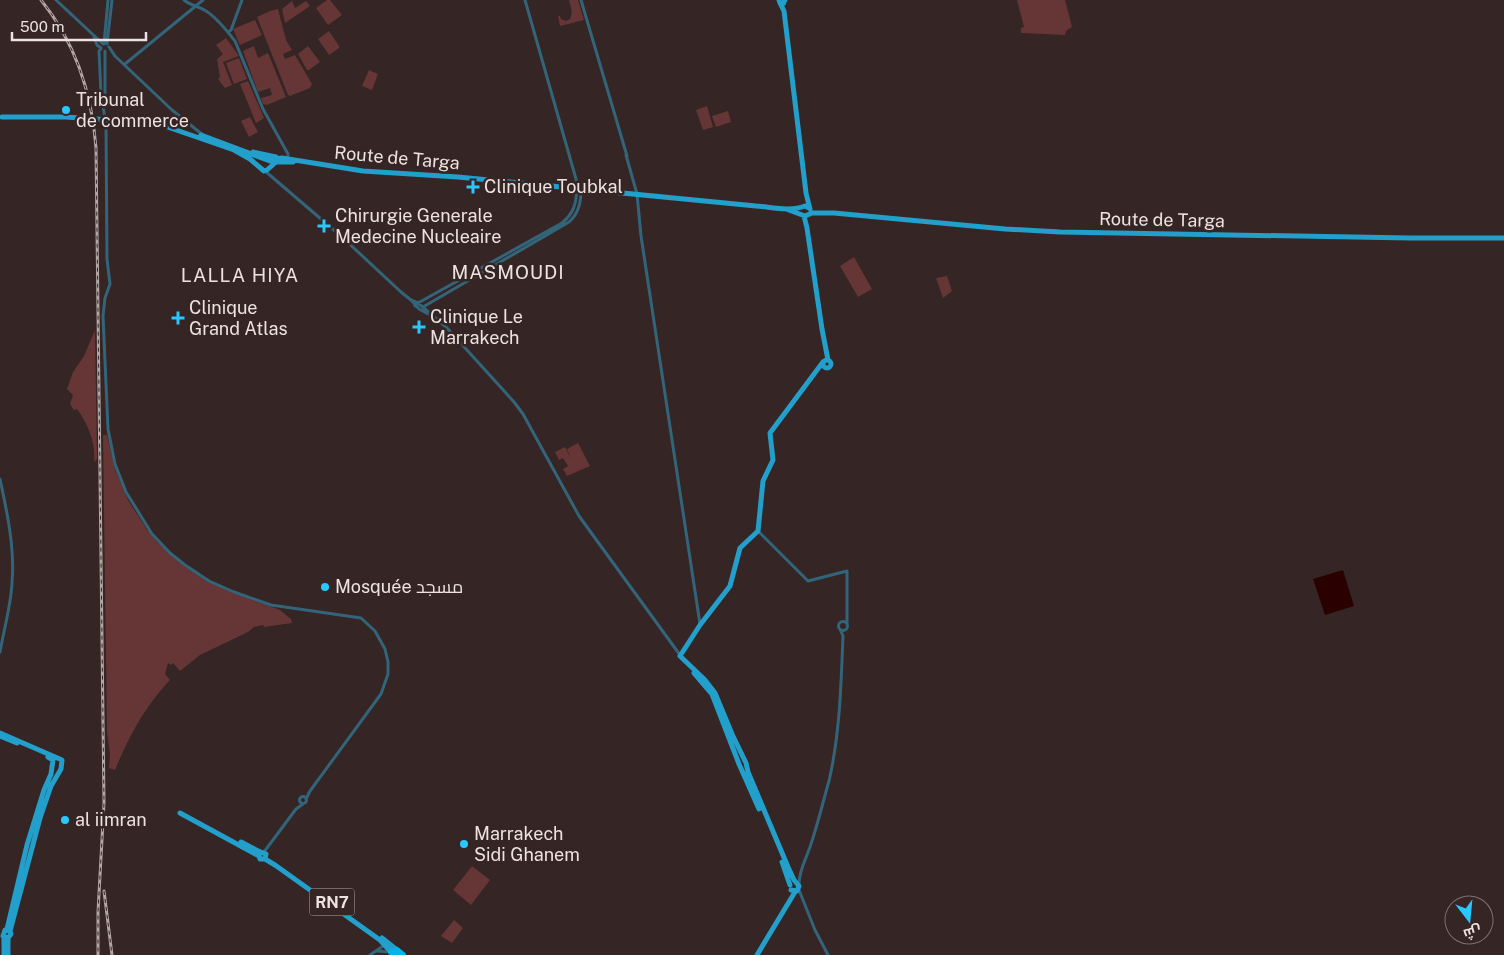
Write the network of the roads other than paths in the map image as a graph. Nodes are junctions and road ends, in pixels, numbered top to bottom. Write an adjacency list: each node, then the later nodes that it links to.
1 (56, 0): 12 (street)
2 (108, 0): 13 (street)
3 (112, 0): 13 (street)
4 (184, 0): 10 (street)
5 (203, 0): 10 (street)
6 (242, 0): 11 (street)
7 (525, 0): 29 (street)
8 (581, 0): 30 (street)
9 (782, 1): 31 (main road)
10 (195, 6): 11 (street); 15 (street)
11 (228, 32): 21 (street)
12 (98, 42): 13 (street); 13 (street)
13 (104, 48): 14 (street); 14 (street); 16 (street); 16 (street)
14 (115, 56): 15 (street)
15 (125, 64): 18 (street)
16 (105, 114): 48 (street)
17 (1, 117): 19 (main road); 26 (main road)
18 (184, 120): 19 (street); 20 (street)
19 (182, 128): 20 (main road)
20 (203, 135): 22 (main road)
21 (285, 150): 23 (street); 25 (street)
22 (246, 151): 23 (main road); 24 (main road)
23 (282, 158): 24 (main road, Route de Targa); 25 (main road, Route de Targa)
24 (265, 159): 26 (main road); 27 (main road)
25 (288, 160): 27 (main road, Route de Targa); 29 (main road, Route de Targa)
26 (258, 166): 27 (main road)
27 (267, 170): 28 (street); 28 (street)
28 (275, 180): 33 (street)
29 (579, 188): 30 (main road, Route de Targa); 33 (street); 34 (street)
30 (637, 195): 31 (main road, Route de Targa); 40 (street)
31 (806, 211): 32 (main road, Route de Targa); 36 (main road)
32 (1504, 238)
33 (416, 304): 34 (street)
34 (424, 309): 45 (street)
35 (0, 478): 44 (street)
36 (758, 531): 37 (street); 40 (main road)
37 (847, 615): 38 (street); 39 (street)
38 (842, 622): 39 (street); 41 (street)
39 (847, 623): 42 (street)
40 (700, 625): 45 (main road)
41 (840, 629): 42 (street); 43 (street)
42 (846, 629): 43 (street)
43 (843, 636): 52 (street)
44 (0, 652)
45 (680, 656): 52 (main road)
46 (0, 732): 53 (main road)
47 (0, 736): 53 (main road)
48 (305, 798): 49 (street); 49 (street)
49 (301, 802): 51 (street)
50 (180, 812): 51 (main road, RN7)
51 (263, 855): 54 (main road, RN7)
52 (795, 888): 61 (main road); 62 (street)
53 (5, 932): 57 (main road); 58 (main road)
54 (387, 943): 55 (main road, RN7); 56 (street)
55 (395, 950): 56 (street); 60 (highway, RN7)
56 (377, 951): 59 (street)
57 (4, 955)
58 (8, 955)
59 (370, 955)
60 (403, 955)
61 (757, 955)
62 (828, 955)

